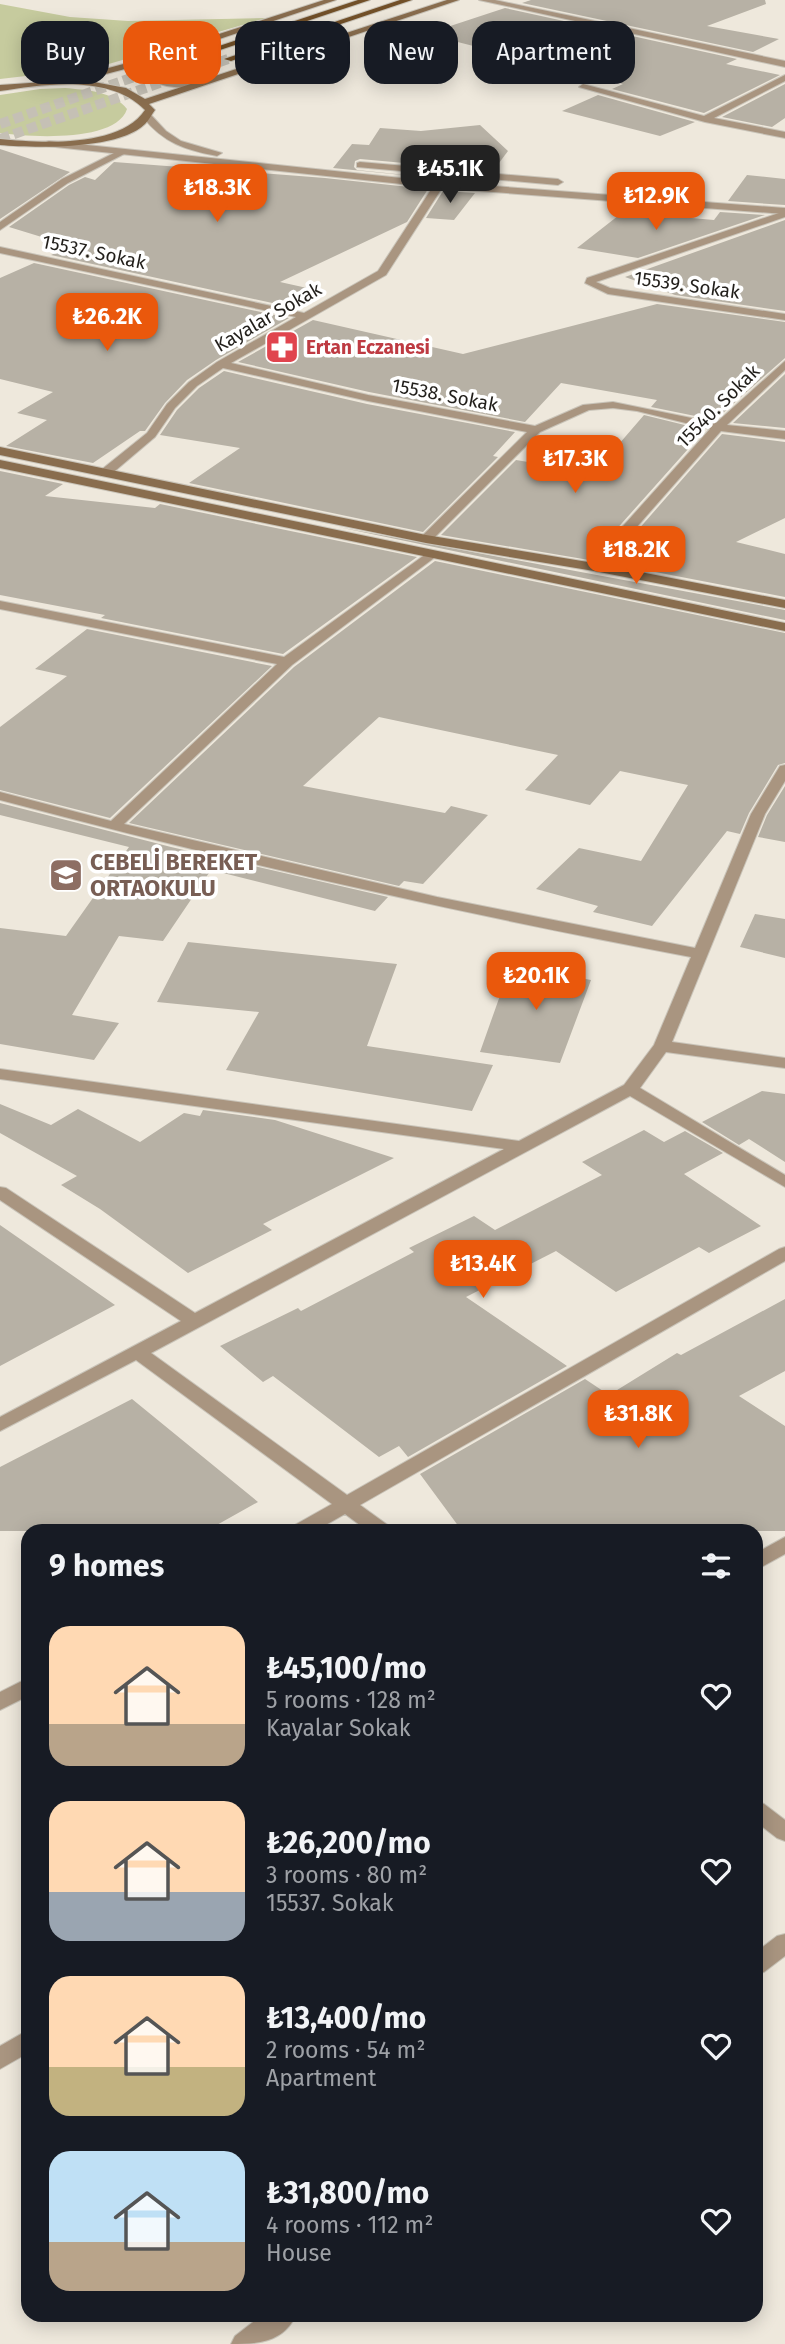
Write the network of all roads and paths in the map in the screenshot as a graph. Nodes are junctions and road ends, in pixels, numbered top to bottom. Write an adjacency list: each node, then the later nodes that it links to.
1 (332, 0): 6 (main road)
2 (366, 0): 7 (main road)
3 (408, 0): 9 (main road)
4 (455, 0): 12 (main road)
5 (483, 0): 10 (street)
6 (221, 36)
7 (221, 47)
8 (785, 52): 10 (street)
9 (228, 59)
10 (767, 60): 11 (street)
11 (785, 64)
12 (221, 77)
13 (785, 78): 21 (street)
14 (40, 84): 17 (main road)
15 (70, 84): 19 (main road)
16 (200, 84): 19 (main road)
17 (0, 87)
18 (583, 88): 21 (street)
19 (145, 102): 20 (main road)
20 (148, 117): 24 (main road); 26 (street)
21 (705, 119): 22 (street)
22 (785, 135)
23 (0, 144): 24 (main road)
24 (49, 144): 25 (street)
25 (121, 153): 27 (street); 31 (street)
26 (567, 183)
27 (439, 185): 30 (street); 33 (street, Kayalar Sokak)
28 (608, 186): 29 (street)
29 (785, 201)
30 (785, 213): 34 (street, 15539. Sokak)
31 (0, 227)
32 (0, 250): 33 (street, 15537. Sokak)
33 (305, 316): 35 (street, Kayalar Sokak)
34 (785, 317)
35 (221, 364): 38 (street, 15538. Sokak); 42 (street, Kayalar Sokak)
36 (785, 364): 37 (street, 15540. Sokak)
37 (718, 427): 38 (street); 39 (street); 46 (street, 15540. Sokak)
38 (536, 430): 44 (street)
39 (785, 435)
40 (0, 450): 42 (main road)
41 (0, 464): 43 (main road)
42 (105, 473): 43 (main road); 44 (main road)
43 (102, 487): 45 (main road)
44 (426, 539): 45 (main road); 46 (main road)
45 (430, 555): 50 (main road); 52 (street)
46 (594, 567): 47 (main road)
47 (689, 584): 48 (main road); 50 (main road)
48 (785, 604)
49 (0, 605): 52 (street)
50 (680, 605): 51 (main road)
51 (785, 627)
52 (287, 662): 55 (street)
53 (785, 769): 56 (street)
54 (0, 796): 55 (street)
55 (113, 827): 56 (street)
56 (701, 954): 57 (street)
57 (662, 1046): 58 (street); 60 (street)
58 (785, 1063)
59 (0, 1074): 61 (street)
60 (630, 1089): 61 (street); 62 (street)
61 (524, 1147): 65 (street)
62 (785, 1182)
63 (0, 1192): 65 (street)
64 (785, 1253): 68 (street)
65 (195, 1322): 66 (street)
66 (136, 1351): 67 (street); 68 (street)
67 (0, 1425)
68 (346, 1505): 69 (street); 70 (street)
69 (312, 1524)
70 (372, 1524)
71 (785, 1544): 72 (street)
72 (763, 1558)
73 (21, 1690): 74 (street)
74 (0, 1702)
75 (763, 1815): 76 (street)
76 (785, 1832)
77 (785, 1943): 78 (street)
78 (763, 1960)
79 (21, 2045): 80 (street)
80 (0, 2059)
81 (273, 2322): 82 (street)
82 (244, 2344)

